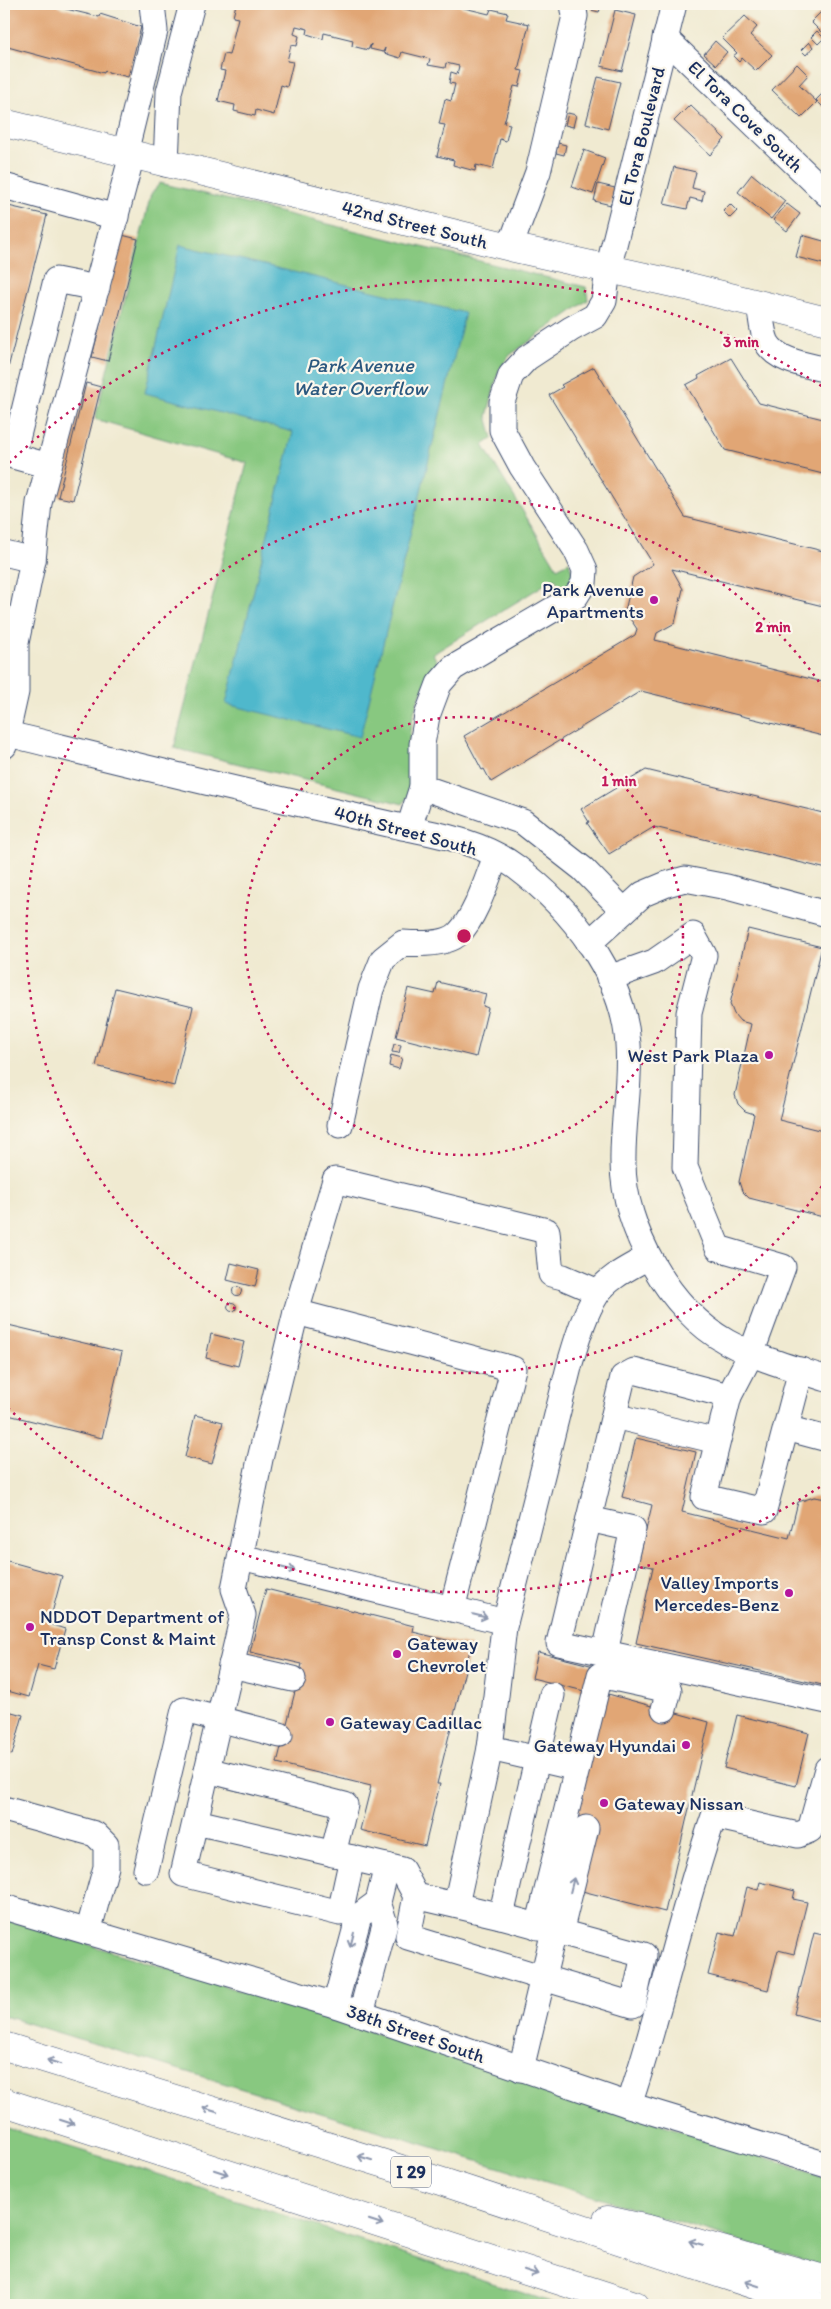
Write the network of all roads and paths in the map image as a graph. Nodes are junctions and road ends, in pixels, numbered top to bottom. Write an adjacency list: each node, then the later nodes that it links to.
1 (152, 4): 7 (street)
2 (192, 4): 8 (street)
3 (573, 4): 12 (street)
4 (674, 4): 5 (street, El Tora Boulevard)
5 (666, 38): 10 (street, El Tora Cove South); 13 (street, El Tora Boulevard)
6 (4, 123): 7 (main road, 42nd Street South)
7 (128, 154): 8 (main road, 42nd Street South); 11 (street)
8 (166, 164): 12 (main road, 42nd Street South)
9 (4, 186): 11 (street)
10 (827, 194)
11 (116, 217): 14 (street)
12 (510, 247): 13 (main road, 42nd Street South)
13 (608, 269): 15 (main road, 42nd Street South); 22 (street, El Tora Boulevard)
14 (96, 288): 18 (street); 18 (street)
15 (759, 304): 16 (main road, 42nd Street South); 17 (street)
16 (827, 321)
17 (827, 370)
18 (49, 466): 20 (street)
19 (4, 553): 20 (street)
20 (33, 560): 21 (street)
21 (5, 738): 23 (street, 40th Street South)
22 (422, 787): 23 (street, El Tora Boulevard); 25 (street)
23 (409, 828): 24 (street, 40th Street South)
24 (496, 856): 27 (street, 40th Street South); 29 (street)
25 (624, 911): 26 (street); 27 (street)
26 (827, 914)
27 (589, 943): 28 (street, 40th Street South)
28 (608, 978): 30 (street, 40th Street South); 33 (street)
29 (340, 1125)
30 (648, 1257): 31 (street); 33 (street, 40th Street South)
31 (598, 1292): 32 (street); 44 (street)
32 (296, 1312): 42 (street); 43 (street)
33 (751, 1354): 34 (street, 40th Street South); 36 (street)
34 (801, 1370): 35 (street, 40th Street South); 38 (street)
35 (827, 1379)
36 (729, 1396): 37 (street); 40 (street)
37 (614, 1416): 40 (street); 41 (street)
38 (786, 1428): 39 (street); 40 (street)
39 (827, 1439)
40 (717, 1441)
41 (589, 1519): 45 (street); 45 (street)
42 (241, 1557): 43 (street, one-way to 43); 46 (street)
43 (452, 1609): 44 (street, one-way to 44)
44 (505, 1622): 53 (street)
45 (605, 1652): 49 (street)
46 (231, 1665): 47 (street); 51 (street)
47 (293, 1679)
48 (552, 1695): 54 (street)
49 (827, 1701)
50 (664, 1710): 55 (street)
51 (219, 1719): 52 (street); 57 (street); 63 (street)
52 (280, 1734)
53 (490, 1748): 54 (street); 66 (street)
54 (538, 1759): 55 (street); 68 (street)
55 (577, 1768): 69 (street)
56 (827, 1769): 77 (street)
57 (207, 1770): 59 (street); 61 (street)
58 (4, 1809): 70 (street)
59 (196, 1822): 61 (street); 61 (street)
60 (586, 1828): 69 (street, one-way to 60)
61 (343, 1856): 62 (street)
62 (387, 1866): 64 (street); 65 (street)
63 (146, 1870)
64 (416, 1896): 66 (street); 71 (street)
65 (378, 1902): 72 (street, one-way to 72); 73 (street)
66 (456, 1905): 68 (street)
67 (4, 1907): 70 (street, 38th Street South)
68 (501, 1916): 69 (street)
69 (550, 1930): 71 (street); 71 (street)
70 (88, 1932): 72 (street, 38th Street South)
71 (543, 1979): 75 (street)
72 (335, 2005): 73 (street, 38th Street South)
73 (361, 2014): 75 (street, 38th Street South)
74 (4, 2046): 79 (main road, I 29, one-way to 74)
75 (521, 2069): 77 (street, 38th Street South)
76 (4, 2102): 81 (main road, one-way to 81)
77 (629, 2105): 78 (street, 38th Street South)
78 (827, 2165)
79 (436, 2180): 80 (main road, one-way to 79); 82 (main road, I 29, one-way to 79)
80 (827, 2280)
81 (635, 2305)
82 (815, 2305)

